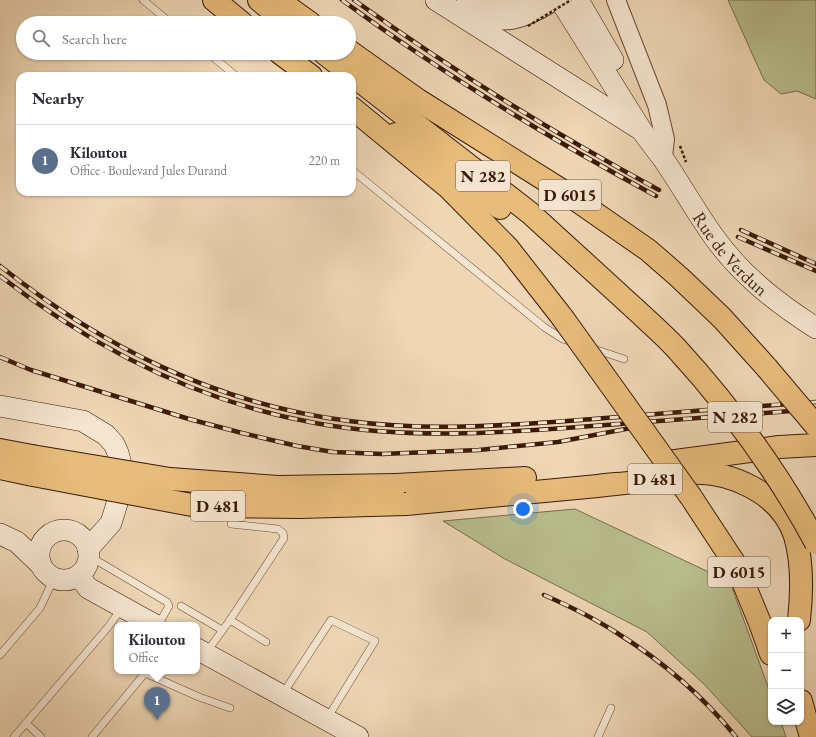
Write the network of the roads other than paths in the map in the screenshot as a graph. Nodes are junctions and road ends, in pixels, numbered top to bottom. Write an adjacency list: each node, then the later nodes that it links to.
1 (142, 0): 12 (lane)
2 (214, 0): 13 (main road)
3 (259, 0): 14 (main road)
4 (278, 0): 15 (main road)
5 (436, 0): 26 (main road)
6 (532, 0): 11 (street)
7 (556, 0): 11 (street)
8 (560, 0): 26 (main road, Rue de Verdun)
9 (578, 0): 27 (main road, Rue de Verdun)
10 (616, 0): 27 (street)
11 (464, 3)
12 (162, 16)
13 (233, 16)
14 (278, 16)
15 (300, 16)
16 (356, 56): 33 (main road, D 6015, bridge)
17 (217, 60): 20 (lane)
18 (289, 60): 21 (main road)
19 (333, 60): 22 (main road, N 282)
20 (231, 72)
21 (305, 72)
22 (348, 72)
23 (356, 78): 29 (main road, N 282)
24 (356, 108): 29 (main road, N 282)
25 (356, 111): 54 (main road, D 6015, bridge)
26 (642, 131): 27 (main road, Rue de Verdun)
27 (664, 158): 30 (main road, Rue de Verdun)
28 (356, 173): 31 (lane)
29 (634, 308): 41 (main road, N 282, bridge)
30 (816, 328)
31 (624, 359)
32 (0, 406): 42 (main road)
33 (816, 426)
34 (816, 445): 38 (main road, D 481)
35 (0, 450): 36 (main road, D 481)
36 (32, 465): 37 (main road, D 481); 38 (main road, D 481, bridge)
37 (0, 468)
38 (401, 494): 47 (main road, D 481)
39 (231, 524): 48 (lane)
40 (0, 534): 43 (main road)
41 (816, 543)
42 (88, 552): 43 (main road); 44 (main road); 50 (lane)
43 (47, 571): 44 (main road); 55 (lane)
44 (78, 576): 46 (main road)
45 (181, 606): 51 (lane)
46 (122, 607): 49 (main road); 63 (lane)
47 (799, 617)
48 (230, 620): 51 (lane); 52 (lane)
49 (149, 622)
50 (160, 622)
51 (222, 630): 53 (lane)
52 (266, 642)
53 (201, 651): 58 (main road)
54 (771, 653)
55 (0, 655)
56 (143, 674): 67 (lane)
57 (146, 674): 59 (lane)
58 (282, 695): 62 (main road); 62 (lane)
59 (230, 708)
60 (611, 708): 69 (lane)
61 (804, 712): 71 (main road)
62 (326, 720): 68 (main road)
63 (26, 723): 65 (lane); 66 (lane)
64 (799, 725): 70 (main road)
65 (14, 737)
66 (41, 737)
67 (92, 737)
68 (358, 737)
69 (598, 737)
70 (805, 737)
71 (811, 737)

